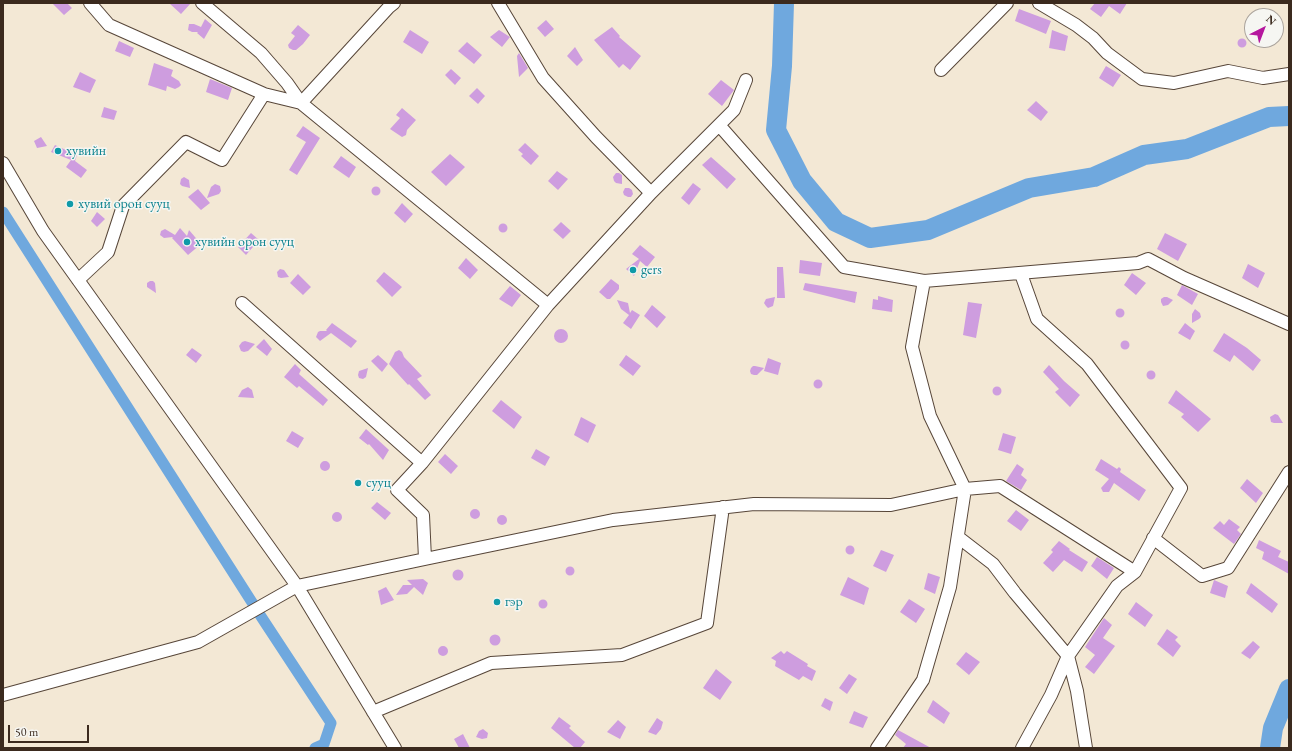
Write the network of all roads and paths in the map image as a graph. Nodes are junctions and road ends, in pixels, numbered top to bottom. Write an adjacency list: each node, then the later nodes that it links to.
1 (90, 3): 10 (street)
2 (202, 3): 11 (street)
3 (498, 3): 14 (street)
4 (1008, 3): 7 (street)
5 (1039, 3): 8 (street)
6 (389, 4): 11 (street)
7 (941, 70)
8 (1289, 74)
9 (746, 80): 12 (street)
10 (264, 94): 11 (street); 16 (street)
11 (301, 103): 19 (street)
12 (719, 125): 14 (street); 17 (street)
13 (3, 163): 16 (street)
14 (651, 193): 19 (street)
15 (1021, 274): 17 (street); 20 (street); 26 (street)
16 (78, 280): 29 (street)
17 (924, 281): 23 (street)
18 (242, 303): 21 (street)
19 (548, 305): 21 (street)
20 (1289, 324)
21 (422, 463): 27 (street)
22 (1289, 472): 26 (street)
23 (965, 489): 24 (street); 25 (street); 28 (street)
24 (722, 507): 27 (street); 32 (street)
25 (958, 537): 30 (street); 34 (street)
26 (1153, 538): 28 (street)
27 (425, 559): 29 (street)
28 (1134, 572): 30 (street)
29 (297, 586): 31 (street); 32 (street)
30 (1068, 656): 35 (street); 36 (street)
31 (3, 695)
32 (373, 712): 33 (street)
33 (395, 748)
34 (877, 748)
35 (1022, 748)
36 (1086, 748)

